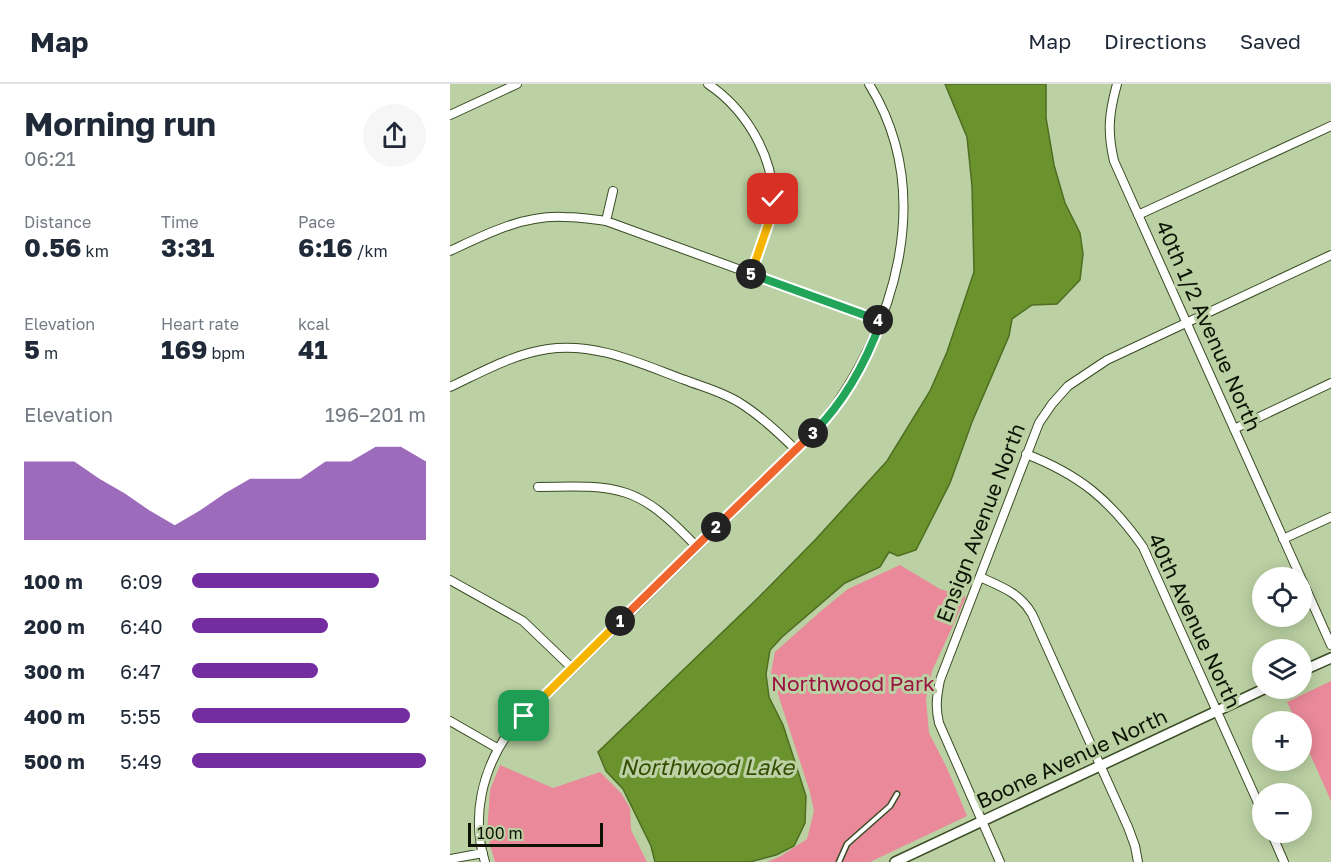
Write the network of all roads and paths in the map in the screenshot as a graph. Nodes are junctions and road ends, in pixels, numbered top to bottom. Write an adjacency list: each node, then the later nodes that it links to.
1 (517, 84): 5 (street)
2 (708, 84): 12 (street)
3 (869, 84): 13 (street)
4 (1117, 84): 8 (street, 40th 1/2 Avenue North)
5 (450, 115)
6 (1331, 126): 8 (street)
7 (613, 191): 9 (street)
8 (1138, 215): 14 (street, 40th 1/2 Avenue North)
9 (606, 221): 10 (street); 12 (street)
10 (450, 252)
11 (1331, 255): 14 (street, Ensign Avenue North)
12 (751, 274): 13 (street)
13 (881, 321): 18 (street)
14 (1187, 322): 17 (street, 40th 1/2 Avenue North); 19 (street, Ensign Avenue North)
15 (1331, 383): 17 (street)
16 (450, 387): 18 (street)
17 (1234, 429): 22 (street, 40th 1/2 Avenue North)
18 (796, 450): 23 (street)
19 (1026, 454): 25 (street, Ensign Avenue North); 33 (street, 40th Avenue North)
20 (538, 487): 23 (street)
21 (1331, 517): 22 (street)
22 (1283, 539): 24 (street, 40th 1/2 Avenue North)
23 (696, 546): 31 (street)
24 (1296, 567)
25 (980, 577): 36 (street); 39 (street, Ensign Avenue North)
26 (450, 580): 31 (street)
27 (1312, 603): 28 (street, 40th 1/2 Avenue North)
28 (1331, 645)
29 (1331, 658): 30 (street)
30 (1312, 667)
31 (573, 668): 35 (street)
32 (1252, 695): 33 (street, Boone Avenue North)
33 (1217, 711): 36 (street, Boone Avenue North); 37 (street, 40th Avenue North)
34 (450, 721): 35 (street)
35 (497, 748): 41 (street)
36 (1100, 766): 39 (street, Boone Avenue North); 47 (street)
37 (1252, 789)
38 (897, 794): 44 (lane)
39 (982, 821): 45 (street, Boone Avenue North); 46 (street, Ensign Avenue North)
40 (1276, 843): 48 (street)
41 (483, 853): 42 (street); 43 (street)
42 (450, 859)
43 (485, 862)
44 (839, 862)
45 (895, 862)
46 (1000, 862)
47 (1138, 862)
48 (1284, 862)

